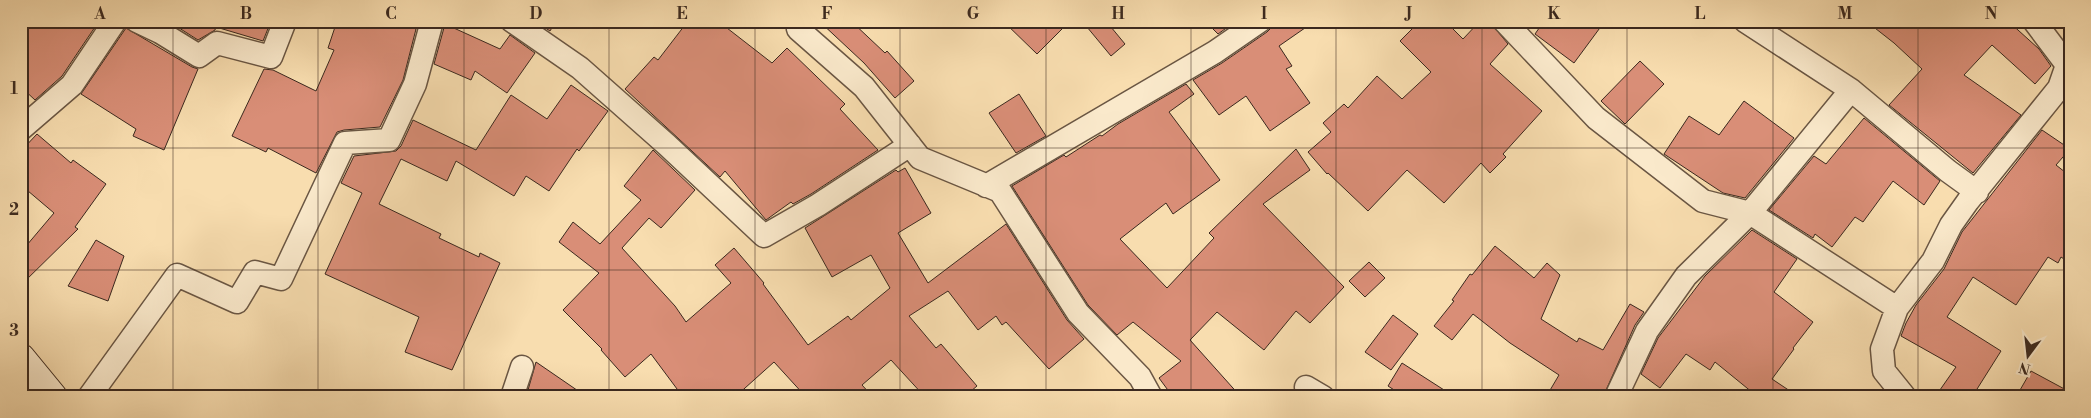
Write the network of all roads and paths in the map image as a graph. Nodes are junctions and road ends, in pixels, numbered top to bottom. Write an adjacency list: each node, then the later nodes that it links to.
1 (115, 21): 14 (street)
2 (137, 21): 11 (street)
3 (285, 21): 11 (street)
4 (432, 21): 23 (street)
5 (512, 21): 15 (street)
6 (803, 21): 15 (street)
7 (1260, 21): 16 (street)
8 (1745, 21): 13 (street)
9 (2034, 21): 12 (street)
10 (1508, 23): 18 (street)
11 (162, 27)
12 (2065, 53): 17 (street)
13 (1851, 90): 17 (street); 18 (street)
14 (21, 130)
15 (910, 145): 16 (street)
16 (986, 186): 25 (street)
17 (1977, 192): 19 (street)
18 (1750, 214): 19 (street); 26 (street)
19 (1897, 308): 27 (street)
20 (21, 358): 22 (main road)
21 (522, 367): 24 (street)
22 (53, 397)
23 (89, 397)
24 (512, 397)
25 (1151, 397)
26 (1616, 397)
27 (1905, 397)

